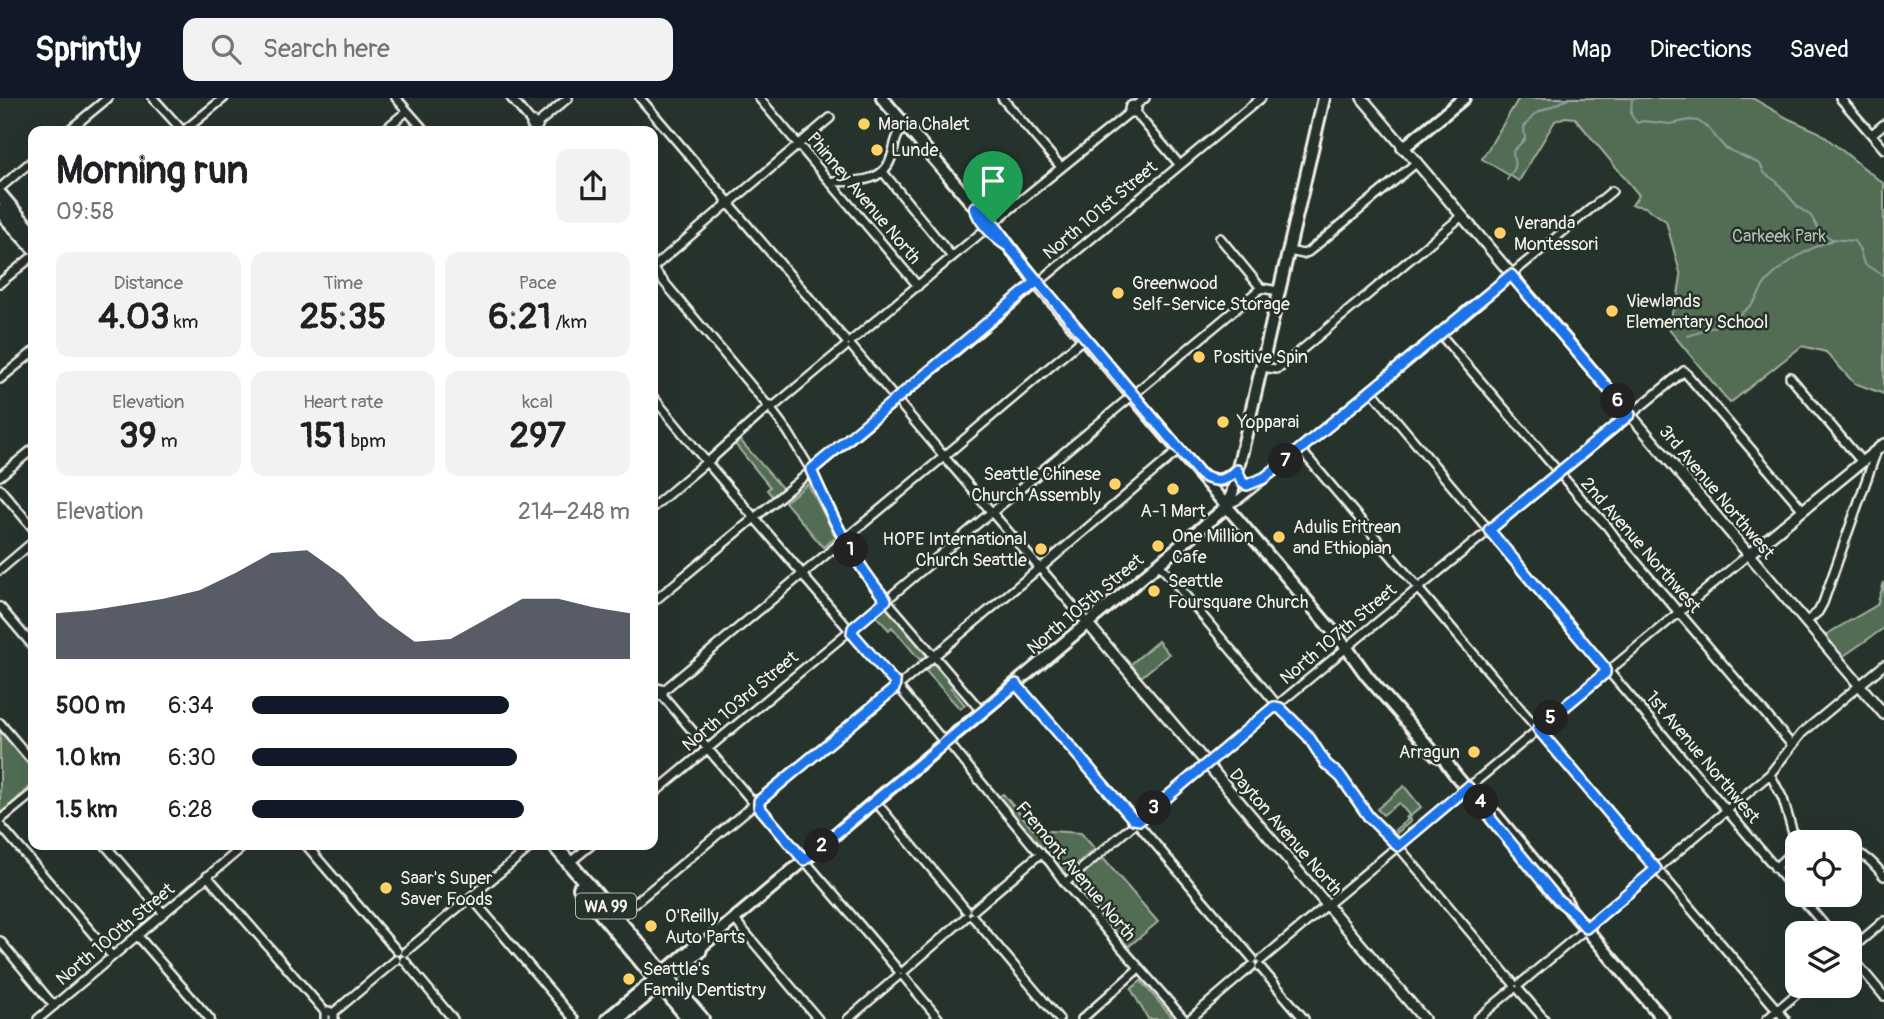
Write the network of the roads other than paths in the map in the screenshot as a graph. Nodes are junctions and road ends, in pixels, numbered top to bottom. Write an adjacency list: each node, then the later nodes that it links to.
1 (108, 98): 22 (street)
2 (153, 98): 23 (street)
3 (224, 98): 24 (street)
4 (396, 98): 19 (street)
5 (511, 98): 27 (street)
6 (568, 98): 28 (street)
7 (640, 98): 43 (street, Dayton Avenue North)
8 (759, 98): 31 (street, Phinney Avenue North)
9 (882, 98): 29 (main road)
10 (1002, 98): 37 (street)
11 (1124, 98): 18 (street)
12 (1145, 98): 18 (street)
13 (1261, 98): 36 (street, North 101st Street)
14 (1324, 98): 51 (main road)
15 (1362, 98): 32 (street, 3rd Avenue Northwest)
16 (1464, 98): 32 (main road)
17 (1840, 98): 30 (street)
18 (1133, 109): 36 (street); 37 (street)
19 (407, 111): 25 (street); 26 (street)
20 (831, 118): 31 (street)
21 (1884, 124): 30 (street)
22 (74, 126)
23 (179, 126)
24 (188, 126)
25 (389, 126)
26 (420, 126)
27 (532, 126)
28 (536, 126)
29 (906, 126): 38 (street); 47 (main road)
30 (1872, 134): 33 (street)
31 (799, 146): 39 (street, Phinney Avenue North); 43 (street)
32 (1403, 148): 34 (street, 3rd Avenue Northwest)
33 (1884, 149)
34 (1416, 163): 45 (street, 3rd Avenue Northwest); 51 (street)
35 (28, 164): 40 (street)
36 (1179, 164): 57 (street, North 101st Street)
37 (1061, 167): 47 (street)
38 (883, 172): 39 (street); 52 (street)
39 (831, 182): 59 (street, Phinney Avenue North)
40 (0, 188)
41 (1612, 191): 56 (street, North 105th Street)
42 (0, 195): 46 (highway)
43 (729, 203): 54 (street); 64 (street, Dayton Avenue North)
44 (0, 211): 46 (highway); 50 (highway)
45 (1462, 216): 56 (street, 3rd Avenue Northwest); 66 (street)
46 (24, 223): 48 (highway)
47 (990, 225): 52 (street); 57 (main road)
48 (28, 228)
49 (1220, 237): 60 (street)
50 (28, 242)
51 (1289, 251): 61 (main road)
52 (952, 257): 59 (street)
53 (28, 260): 58 (street)
54 (658, 265)
55 (658, 273): 73 (street)
56 (1511, 275): 62 (street, North 105th Street); 74 (street, 3rd Avenue Northwest)
57 (1036, 282): 63 (main road); 71 (street, North 101st Street)
58 (0, 283)
59 (918, 286): 64 (street)
60 (1261, 288): 61 (street); 70 (street, North 103rd Street)
61 (1279, 291): 66 (main road)
62 (1440, 334): 69 (street, North 105th Street); 84 (street, 2nd Avenue Northwest)
63 (1084, 338): 70 (main road); 79 (street)
64 (849, 344): 71 (street, Dayton Avenue North); 73 (street)
65 (28, 356): 68 (street)
66 (1261, 368): 83 (main road)
67 (1790, 377): 81 (street)
68 (0, 379)
69 (1371, 390): 76 (street, North 105th Street); 95 (street, 1st Avenue Northwest)
70 (1131, 394): 77 (main road); 92 (street, North 103rd Street)
71 (896, 400): 79 (street, Dayton Avenue North); 82 (street, North 101st Street)
72 (658, 403): 80 (street, Fremont Avenue North)
73 (770, 409): 80 (street); 82 (street)
74 (1630, 414): 84 (street, North 107th Street); 91 (street, North 107th Street); 98 (street, 3rd Avenue Northwest)
75 (1881, 447): 81 (street); 108 (street)
76 (1300, 449): 87 (street, North 105th Street); 103 (street)
77 (1179, 450): 85 (main road); 100 (street)
78 (28, 453): 86 (street)
79 (944, 456): 92 (street, Dayton Avenue North); 96 (street)
80 (707, 462): 89 (street); 93 (street, Fremont Avenue North)
81 (1862, 462): 91 (street)
82 (811, 470): 93 (street, North 101st Street); 96 (street)
83 (1237, 470): 85 (main road); 87 (street); 90 (main road)
84 (1559, 473): 95 (street, North 107th Street); 107 (street, 2nd Avenue Northwest)
85 (1201, 475): 90 (main road)
86 (0, 476)
87 (1264, 478): 90 (street, North 105th Street)
88 (0, 489): 94 (street)
89 (658, 503)
90 (1226, 506): 99 (main road, North 105th Street); 112 (main road)
91 (1803, 510): 98 (street)
92 (992, 512): 100 (street, Dayton Avenue North); 105 (street, North 103rd Street)
93 (755, 518): 102 (street, Fremont Avenue North); 104 (street, North 101st Street)
94 (28, 522)
95 (1489, 530): 103 (street, North 107th Street); 115 (street, 1st Avenue Northwest)
96 (844, 539): 102 (street); 105 (street)
97 (28, 546): 101 (street)
98 (1749, 554): 107 (street); 108 (street, 3rd Avenue Northwest)
99 (1159, 565): 109 (main road, North 105th Street); 121 (street)
100 (1040, 568): 109 (street, Dayton Avenue North); 113 (street)
101 (0, 570)
102 (802, 574): 110 (street, Fremont Avenue North); 119 (street)
103 (1418, 588): 112 (street, North 107th Street); 125 (street)
104 (658, 598)
105 (886, 600): 110 (street, North 103rd Street); 113 (street)
106 (0, 607): 111 (street)
107 (1679, 612): 115 (street); 127 (street, 2nd Avenue Northwest)
108 (1806, 622): 117 (street, 3rd Avenue Northwest)
109 (1088, 624): 116 (main road, North 105th Street); 130 (street, Dayton Avenue North)
110 (850, 630): 118 (street, Fremont Avenue North); 128 (street, North 103rd Street)
111 (28, 640)
112 (1347, 648): 121 (street, North 107th Street); 132 (main road)
113 (935, 655): 118 (street); 122 (street)
114 (1884, 665): 117 (street)
115 (1609, 671): 125 (street); 137 (street, 1st Avenue Northwest)
116 (1016, 684): 122 (main road, North 105th Street); 138 (street)
117 (1860, 685): 123 (street, 3rd Avenue Northwest); 127 (street)
118 (898, 686): 126 (street, Fremont Avenue North); 136 (street)
119 (658, 691)
120 (658, 693): 128 (street)
121 (1277, 705): 130 (street, North 107th Street); 141 (street)
122 (982, 712): 126 (main road, North 105th Street)
123 (1884, 714)
124 (0, 723): 129 (street)
125 (1538, 729): 132 (street); 155 (street)
126 (946, 742): 135 (main road, North 105th Street); 149 (street, Fremont Avenue North)
127 (1791, 744): 131 (street)
128 (707, 749): 133 (street, North 103rd Street); 136 (street)
129 (28, 756)
130 (1206, 764): 138 (street, North 107th Street); 161 (street, Dayton Avenue North)
131 (1770, 774): 137 (street); 140 (street)
132 (1468, 787): 141 (street); 169 (main road)
133 (658, 790)
134 (28, 798): 139 (street)
135 (875, 801): 152 (main road, North 105th Street); 164 (street)
136 (756, 804): 152 (street); 165 (street)
137 (1727, 810): 154 (street, 1st Avenue Northwest); 155 (street)
138 (1136, 822): 159 (street, North 107th Street); 175 (street)
139 (0, 823): 173 (street)
140 (1792, 830)
141 (1398, 846): 161 (street); 180 (street)
142 (109, 850): 163 (street)
143 (239, 850): 156 (street, North 100th Street)
144 (310, 850): 174 (street)
145 (527, 850): 160 (street)
146 (547, 850): 179 (highway, WA 99)
147 (558, 850): 153 (highway, WA 99)
148 (585, 850): 153 (street)
149 (1041, 853): 159 (street, Fremont Avenue North); 164 (street)
150 (1862, 855): 157 (street)
151 (1785, 858): 154 (street)
152 (804, 860): 166 (main road, North 105th Street); 178 (street)
153 (569, 863): 165 (highway, WA 99)
154 (1775, 868): 158 (street, 1st Avenue Northwest)
155 (1656, 869): 169 (street); 184 (street)
156 (207, 876): 163 (street, North 100th Street); 185 (street)
157 (1884, 876)
158 (1785, 879)
159 (1065, 883): 177 (street, Fremont Avenue North)
160 (471, 897): 174 (street); 189 (street)
161 (1327, 905): 175 (street); 202 (street, Dayton Avenue North)
162 (1809, 907): 167 (street, 1st Avenue Northwest)
163 (163, 913): 170 (street, North 100th Street)
164 (970, 914): 178 (street); 197 (street)
165 (617, 918): 179 (highway, WA 99)
166 (734, 919): 179 (main road, North 105th Street); 194 (street)
167 (1821, 921)
168 (1884, 921): 172 (street)
169 (1586, 928): 180 (street); 205 (main road)
170 (137, 935): 173 (street, North 100th Street); 187 (street)
171 (0, 941): 183 (street)
172 (1862, 941)
173 (112, 956): 183 (street, North 100th Street)
174 (401, 956): 185 (street); 188 (street)
175 (1257, 963): 200 (street); 201 (street)
176 (1862, 967): 181 (street)
177 (1139, 968): 198 (street); 199 (street, Fremont Avenue North)
178 (901, 974): 195 (street); 196 (street)
179 (662, 979): 190 (main road); 191 (main road); 192 (highway, WA 99); 193 (highway, WA 99)
180 (1516, 986): 203 (street); 204 (street)
181 (1882, 991)
182 (1792, 998): 184 (street)
183 (54, 1006): 186 (street, North 100th Street)
184 (1778, 1010): 206 (street); 207 (street)
185 (330, 1016)
186 (44, 1017)
187 (210, 1019)
188 (453, 1019)
189 (574, 1019)
190 (607, 1019)
191 (619, 1019)
192 (690, 1019)
193 (702, 1019)
194 (818, 1019)
195 (848, 1019)
196 (939, 1019)
197 (1059, 1019)
198 (1082, 1019)
199 (1183, 1019): 200 (street)
200 (1190, 1019)
201 (1304, 1019)
202 (1424, 1019)
203 (1477, 1019)
204 (1544, 1019)
205 (1662, 1019)
206 (1767, 1019)
207 (1785, 1019)

